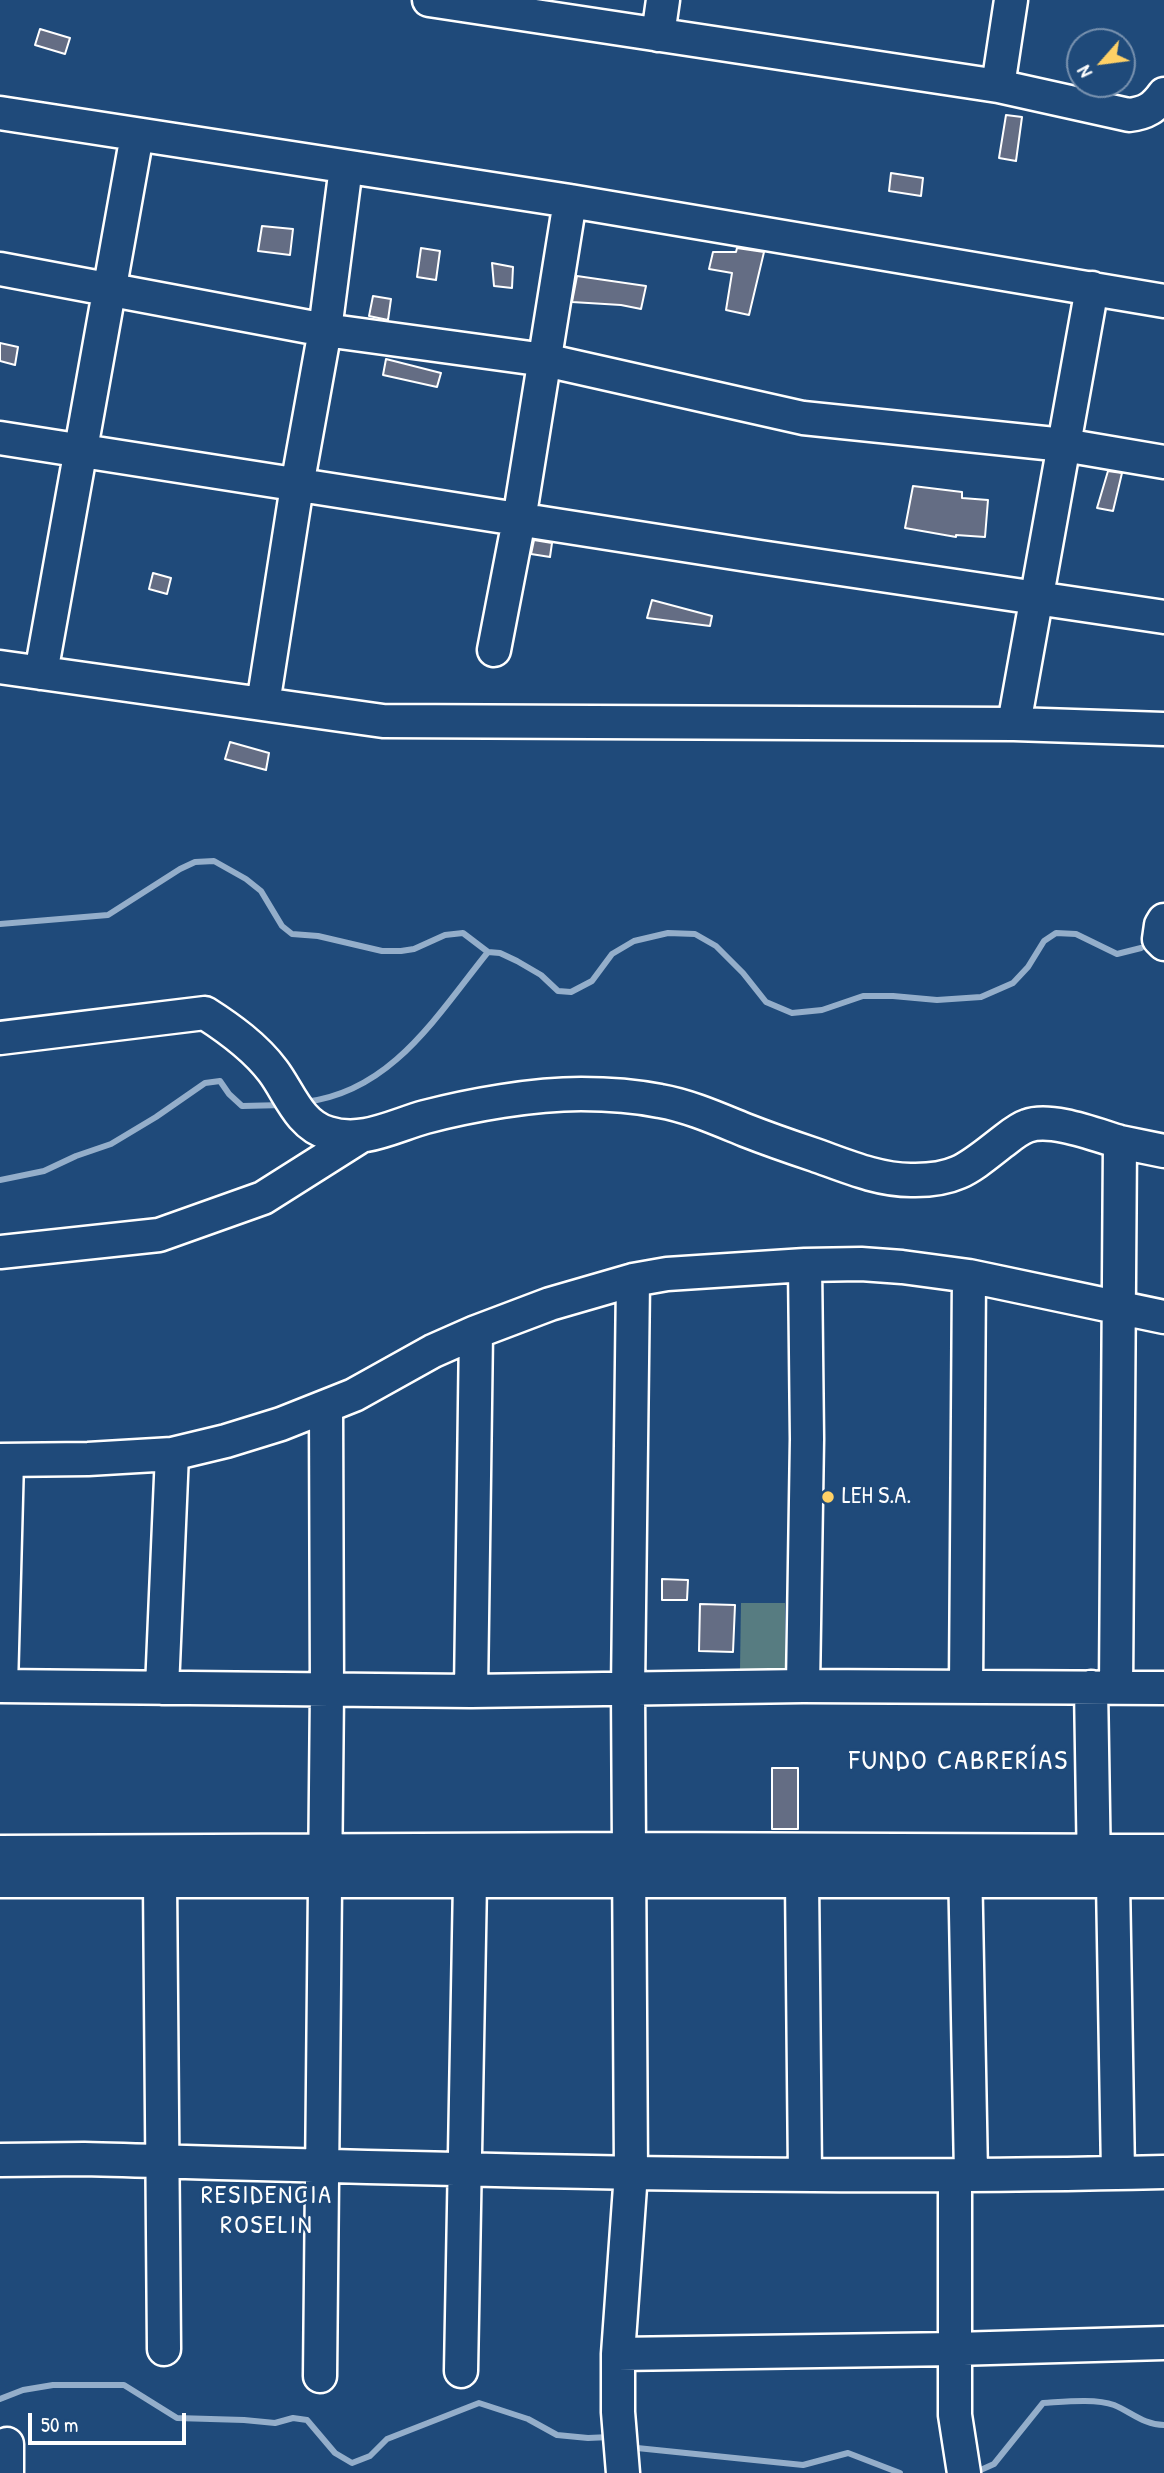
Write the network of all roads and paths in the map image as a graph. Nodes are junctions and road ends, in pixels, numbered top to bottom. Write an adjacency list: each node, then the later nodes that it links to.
1 (429, 0): 4 (street)
2 (663, 0): 4 (street)
3 (1011, 0): 5 (street)
4 (658, 35): 5 (street)
5 (998, 86): 6 (street)
6 (1164, 94)
7 (0, 113): 8 (street)
8 (137, 135): 9 (street); 13 (street)
9 (346, 167): 10 (street); 15 (street)
10 (570, 201): 12 (street); 16 (street)
11 (0, 269): 13 (street)
12 (1092, 288): 14 (street); 18 (street)
13 (109, 289): 15 (street); 19 (street)
14 (1164, 301)
15 (324, 330): 16 (street); 21 (street)
16 (545, 360): 18 (street); 22 (street)
17 (0, 438): 19 (street)
18 (1064, 445): 20 (street); 23 (street)
19 (82, 451): 21 (street); 27 (street)
20 (1164, 462)
21 (297, 486): 22 (street); 28 (street)
22 (519, 520): 23 (street); 25 (street)
23 (1037, 598): 24 (street); 29 (street)
24 (1164, 617)
25 (494, 650)
26 (0, 667): 27 (street)
27 (41, 673): 28 (street)
28 (263, 704): 29 (street)
29 (1014, 724): 30 (street)
30 (1164, 729)
31 (1164, 920): 32 (street)
32 (1164, 944)
33 (0, 1038): 34 (street)
34 (361, 1136): 35 (street); 37 (street)
35 (1120, 1142): 36 (street); 41 (street)
36 (1164, 1151)
37 (0, 1252)
38 (805, 1265): 39 (street); 40 (street); 48 (street)
39 (969, 1276): 41 (street); 49 (street)
40 (633, 1280): 43 (street); 53 (street)
41 (1120, 1308): 42 (street); 50 (street)
42 (1164, 1317)
43 (476, 1332): 44 (street); 55 (street)
44 (326, 1407): 45 (street); 54 (street)
45 (172, 1454): 46 (street); 51 (street)
46 (4, 1460): 47 (street)
47 (0, 1686): 51 (street)
48 (803, 1686): 49 (street); 53 (street)
49 (966, 1686): 50 (street)
50 (1103, 1687): 52 (street); 61 (street)
51 (162, 1688): 54 (street)
52 (1164, 1688)
53 (628, 1689): 55 (street); 56 (street)
54 (327, 1690): 55 (street); 59 (street)
55 (471, 1690)
56 (629, 1849): 59 (street); 60 (street); 67 (street)
57 (1164, 1851): 61 (street)
58 (0, 1852): 59 (street)
59 (325, 1866): 65 (street); 66 (street); 70 (street)
60 (966, 1866): 61 (street); 62 (street); 76 (street)
61 (1100, 1871): 64 (street); 74 (street)
62 (803, 1880): 67 (street); 75 (street)
63 (0, 1881): 65 (street)
64 (1164, 1881)
65 (160, 1882): 69 (street)
66 (470, 1882): 67 (street); 71 (street)
67 (629, 1882): 73 (street)
68 (0, 2160): 69 (street)
69 (162, 2161): 70 (street); 78 (street)
70 (322, 2165): 71 (street); 82 (street)
71 (465, 2169): 73 (street); 81 (street)
72 (1164, 2172): 74 (street)
73 (631, 2173): 75 (street); 80 (street)
74 (1118, 2173): 76 (street)
75 (805, 2174): 76 (street)
76 (963, 2175): 79 (street)
77 (1164, 2343): 79 (street)
78 (164, 2348)
79 (955, 2350): 80 (street); 84 (street)
80 (618, 2354): 83 (street)
81 (461, 2371)
82 (320, 2375)
83 (623, 2473)
84 (964, 2473)

